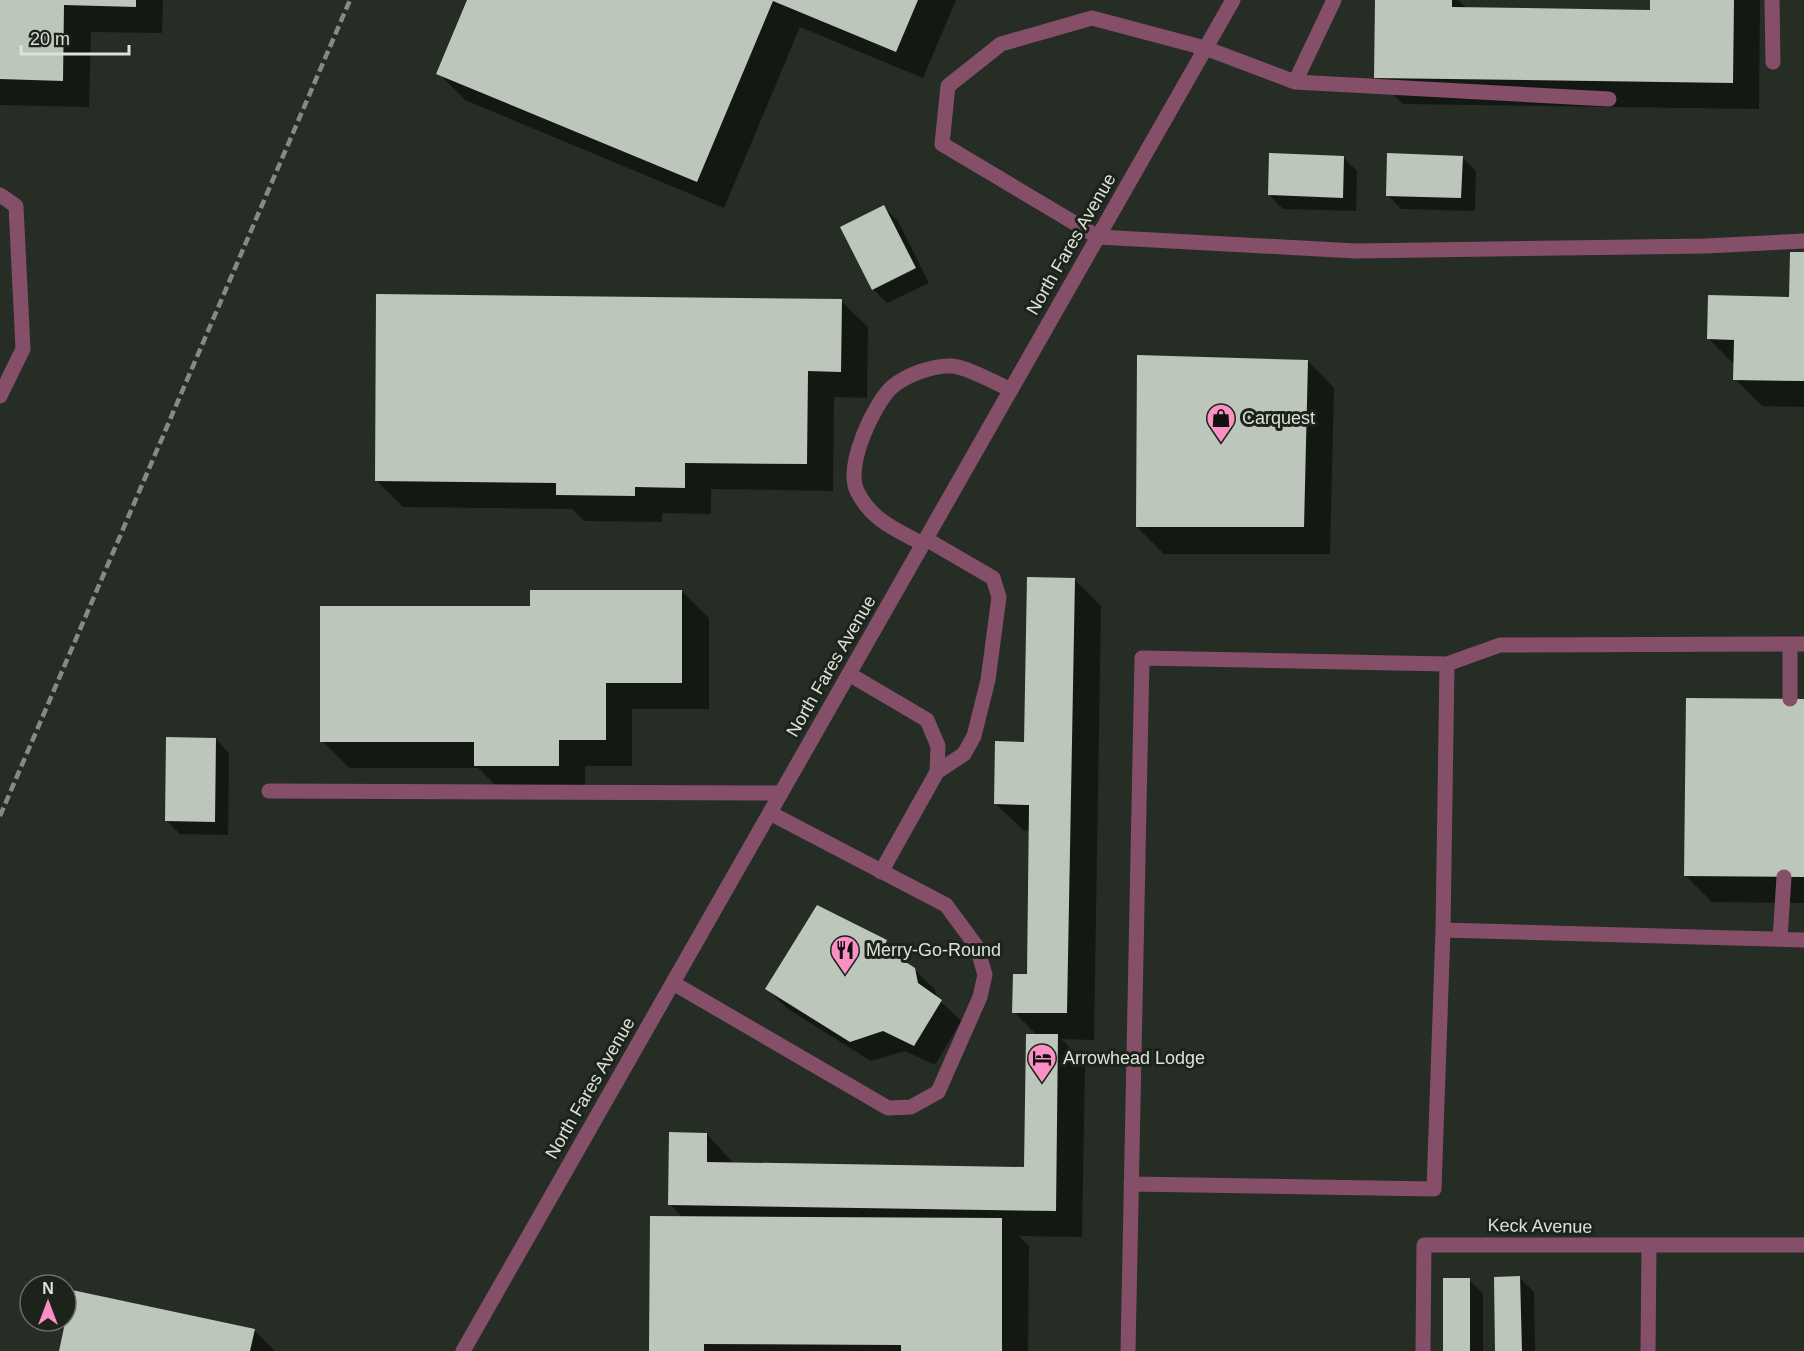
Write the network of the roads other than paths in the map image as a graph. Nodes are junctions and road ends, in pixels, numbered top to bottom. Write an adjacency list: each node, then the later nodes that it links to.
1 (1233, 0): 4 (street, North Fares Avenue)
2 (1334, 0): 6 (street)
3 (1772, 0): 5 (street)
4 (1205, 48): 6 (street); 9 (street, North Fares Avenue); 9 (street)
5 (1773, 62)
6 (1295, 82): 7 (street)
7 (1609, 99)
8 (0, 195): 12 (street)
9 (1098, 237): 10 (street); 11 (street, North Fares Avenue)
10 (1804, 241)
11 (1011, 390): 13 (street, North Fares Avenue); 13 (street)
12 (0, 396)
13 (924, 542): 16 (street, North Fares Avenue); 18 (street)
14 (1797, 644): 15 (street); 17 (street)
15 (1447, 664): 24 (street); 28 (street)
16 (849, 674): 18 (street); 20 (street, North Fares Avenue)
17 (1790, 699)
18 (938, 772): 22 (street)
19 (269, 791): 20 (street)
20 (780, 793): 21 (street, North Fares Avenue)
21 (770, 813): 22 (street); 27 (street, North Fares Avenue)
22 (882, 872): 27 (street)
23 (1784, 877): 25 (street)
24 (1443, 930): 25 (street); 28 (street)
25 (1780, 939): 26 (street)
26 (1804, 940)
27 (673, 983): 31 (street, North Fares Avenue)
28 (1131, 1184): 32 (street)
29 (1804, 1245): 30 (street, Keck Avenue)
30 (1649, 1247): 33 (street, Keck Avenue); 34 (street)
31 (469, 1349)
32 (1128, 1351)
33 (1423, 1351)
34 (1648, 1351)

